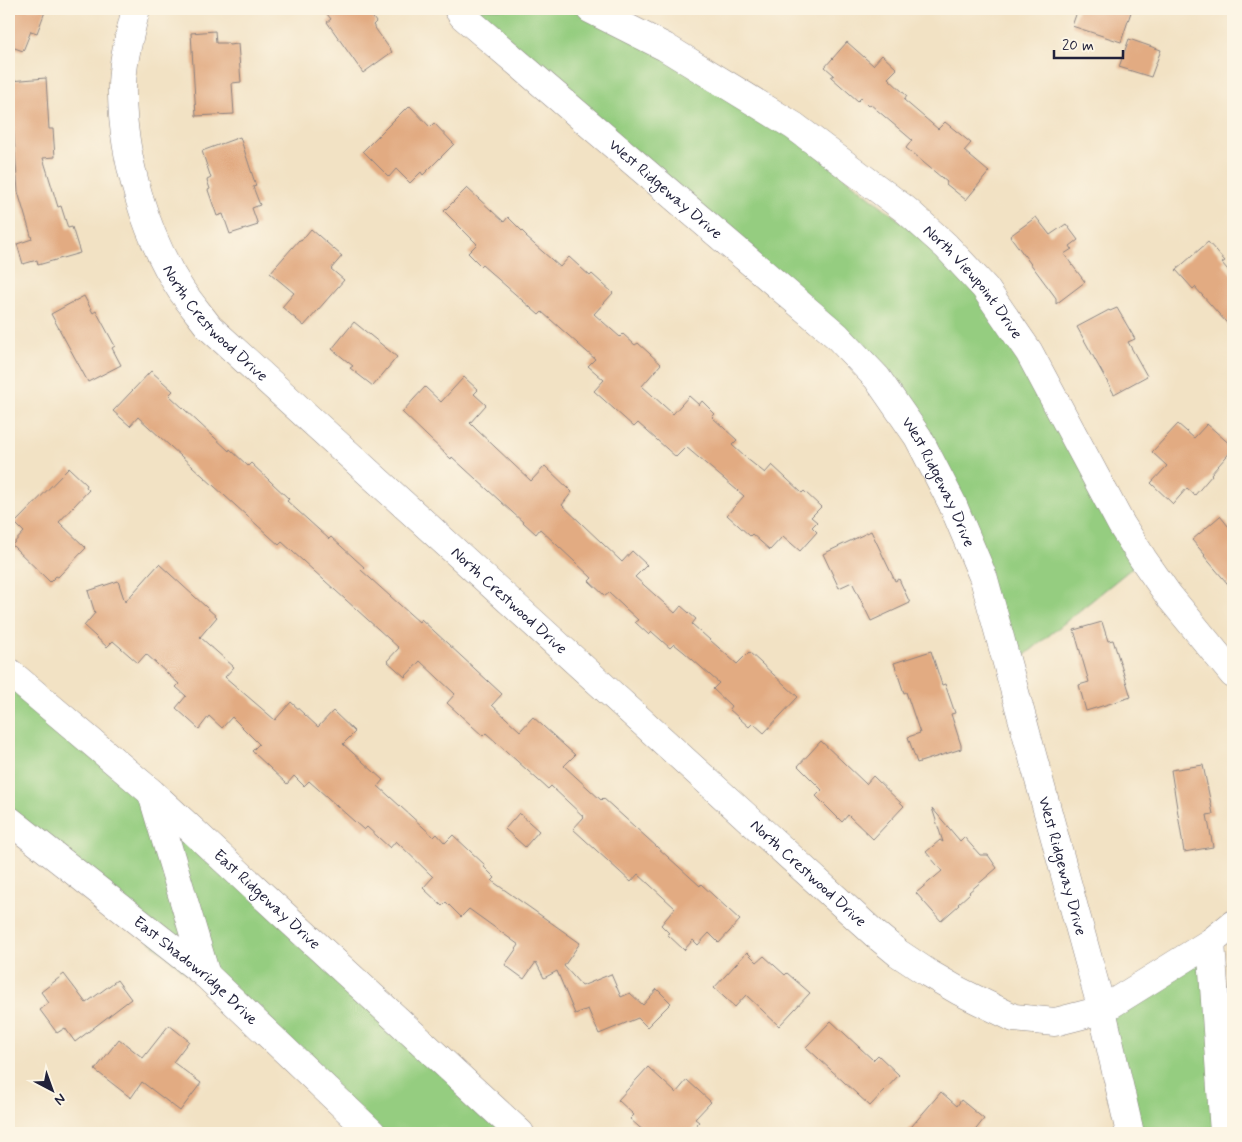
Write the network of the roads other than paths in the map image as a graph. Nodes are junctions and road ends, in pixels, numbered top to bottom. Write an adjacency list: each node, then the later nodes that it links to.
1 (136, 9): 11 (street, North Crestwood Drive)
2 (458, 9): 11 (street, West Ridgeway Drive)
3 (590, 9): 5 (street, North Viewpoint Drive)
4 (9, 672): 6 (street, East Ridgeway Drive)
5 (1233, 674)
6 (152, 793): 10 (street); 13 (street, East Ridgeway Drive)
7 (9, 820): 10 (street, East Shadowridge Drive)
8 (1233, 924): 9 (street, North Crestwood Drive)
9 (1211, 942): 11 (street, North Crestwood Drive); 15 (street)
10 (206, 975): 12 (street, East Shadowridge Drive)
11 (1102, 1010): 14 (street, West Ridgeway Drive)
12 (372, 1133)
13 (520, 1133)
14 (1130, 1133)
15 (1224, 1133)

